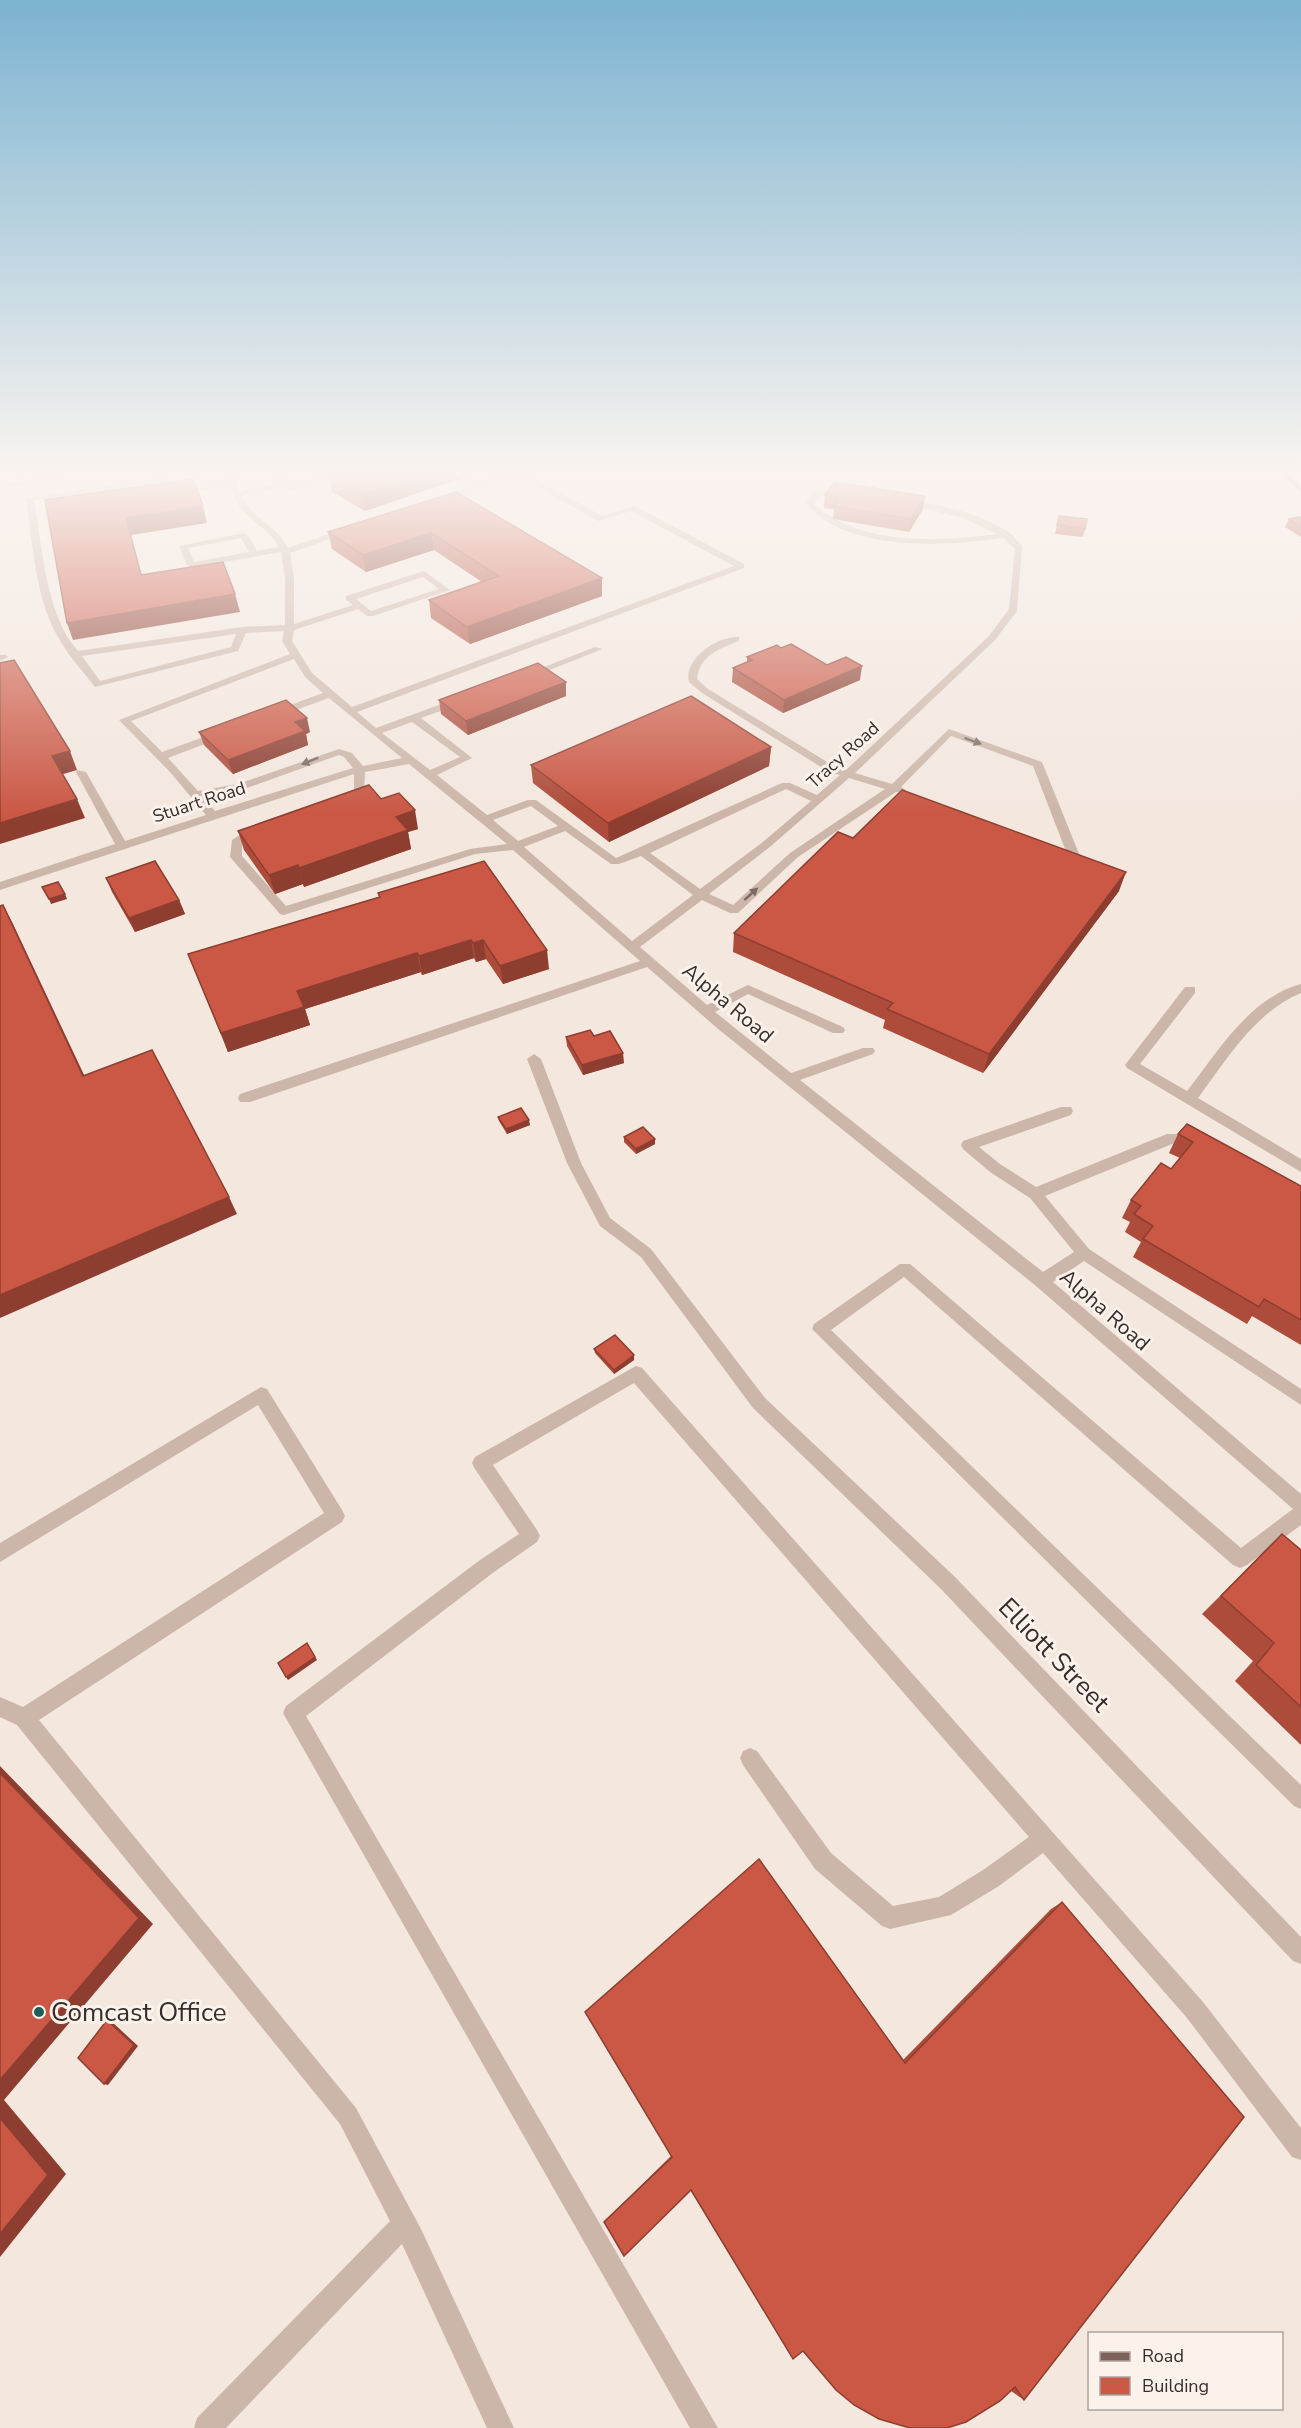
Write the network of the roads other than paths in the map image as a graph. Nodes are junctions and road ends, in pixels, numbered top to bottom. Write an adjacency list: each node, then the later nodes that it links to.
1 (46, 586): 12 (street)
2 (290, 586): 8 (street)
3 (386, 586): 7 (street)
4 (441, 586): 7 (street)
5 (686, 586): 17 (street)
6 (1016, 586): 26 (street, Tracy Road)
7 (360, 606): 8 (street)
8 (290, 628): 9 (street); 13 (street)
9 (242, 630): 12 (street); 12 (street)
10 (736, 639): 26 (street)
11 (598, 649): 14 (street)
12 (76, 654)
13 (294, 656): 15 (street, Alpha Road); 22 (street)
14 (512, 681)
15 (330, 694): 17 (street, Alpha Road); 18 (street)
16 (468, 697): 19 (street)
17 (350, 711): 21 (street, Alpha Road)
18 (266, 717)
19 (414, 718): 21 (street); 27 (street)
20 (234, 729): 22 (street)
21 (375, 732): 23 (street, Alpha Road)
22 (160, 757): 29 (street)
23 (411, 760): 24 (street, Stuart Road); 27 (street, Alpha Road)
24 (360, 769): 29 (street, one-way to 29); 31 (street); 33 (street, Stuart Road)
25 (81, 772): 37 (street)
26 (849, 773): 28 (street); 32 (street, Tracy Road)
27 (430, 774): 35 (street, Alpha Road)
28 (894, 788): 30 (street); 39 (street); 40 (street, one-way to 40)
29 (195, 795): 34 (street)
30 (916, 796)
31 (337, 800)
32 (818, 800): 39 (street, Tracy Road); 41 (street)
33 (249, 804): 34 (street, Stuart Road); 38 (street)
34 (213, 816): 37 (street, Stuart Road)
35 (486, 819): 36 (street); 38 (street, Alpha Road)
36 (566, 826): 38 (street); 41 (street)
37 (122, 846): 42 (street, Stuart Road)
38 (516, 846): 44 (street, Alpha Road)
39 (780, 850): 43 (street, Tracy Road); 43 (street, one-way to 39)
40 (1061, 850)
41 (642, 852): 43 (street)
42 (0, 886)
43 (701, 895): 44 (street, Tracy Road)
44 (632, 947): 45 (street, Alpha Road)
45 (649, 962): 48 (street, Alpha Road); 53 (street)
46 (1301, 988): 54 (street)
47 (1190, 990): 54 (street)
48 (705, 1011): 49 (street); 52 (street, Alpha Road)
49 (838, 1030)
50 (868, 1050): 52 (street)
51 (534, 1059): 69 (street, Elliott Street)
52 (789, 1079): 60 (street, Alpha Road)
53 (244, 1098)
54 (1189, 1099): 57 (street)
55 (1066, 1111): 58 (street)
56 (1172, 1138): 58 (street)
57 (1301, 1166)
58 (1035, 1194): 59 (street)
59 (1084, 1253): 60 (street); 61 (street)
60 (1042, 1281): 62 (street, Alpha Road)
61 (1301, 1398)
62 (1300, 1505): 67 (street)
63 (0, 1552): 65 (street)
64 (0, 1707): 65 (street)
65 (24, 1718): 71 (street)
66 (750, 1758): 68 (street)
67 (1301, 1799)
68 (1045, 1838): 70 (street); 74 (street)
69 (1301, 1953)
70 (1301, 2148)
71 (404, 2224): 72 (street); 73 (street)
72 (207, 2428)
73 (501, 2428)
74 (705, 2428)

